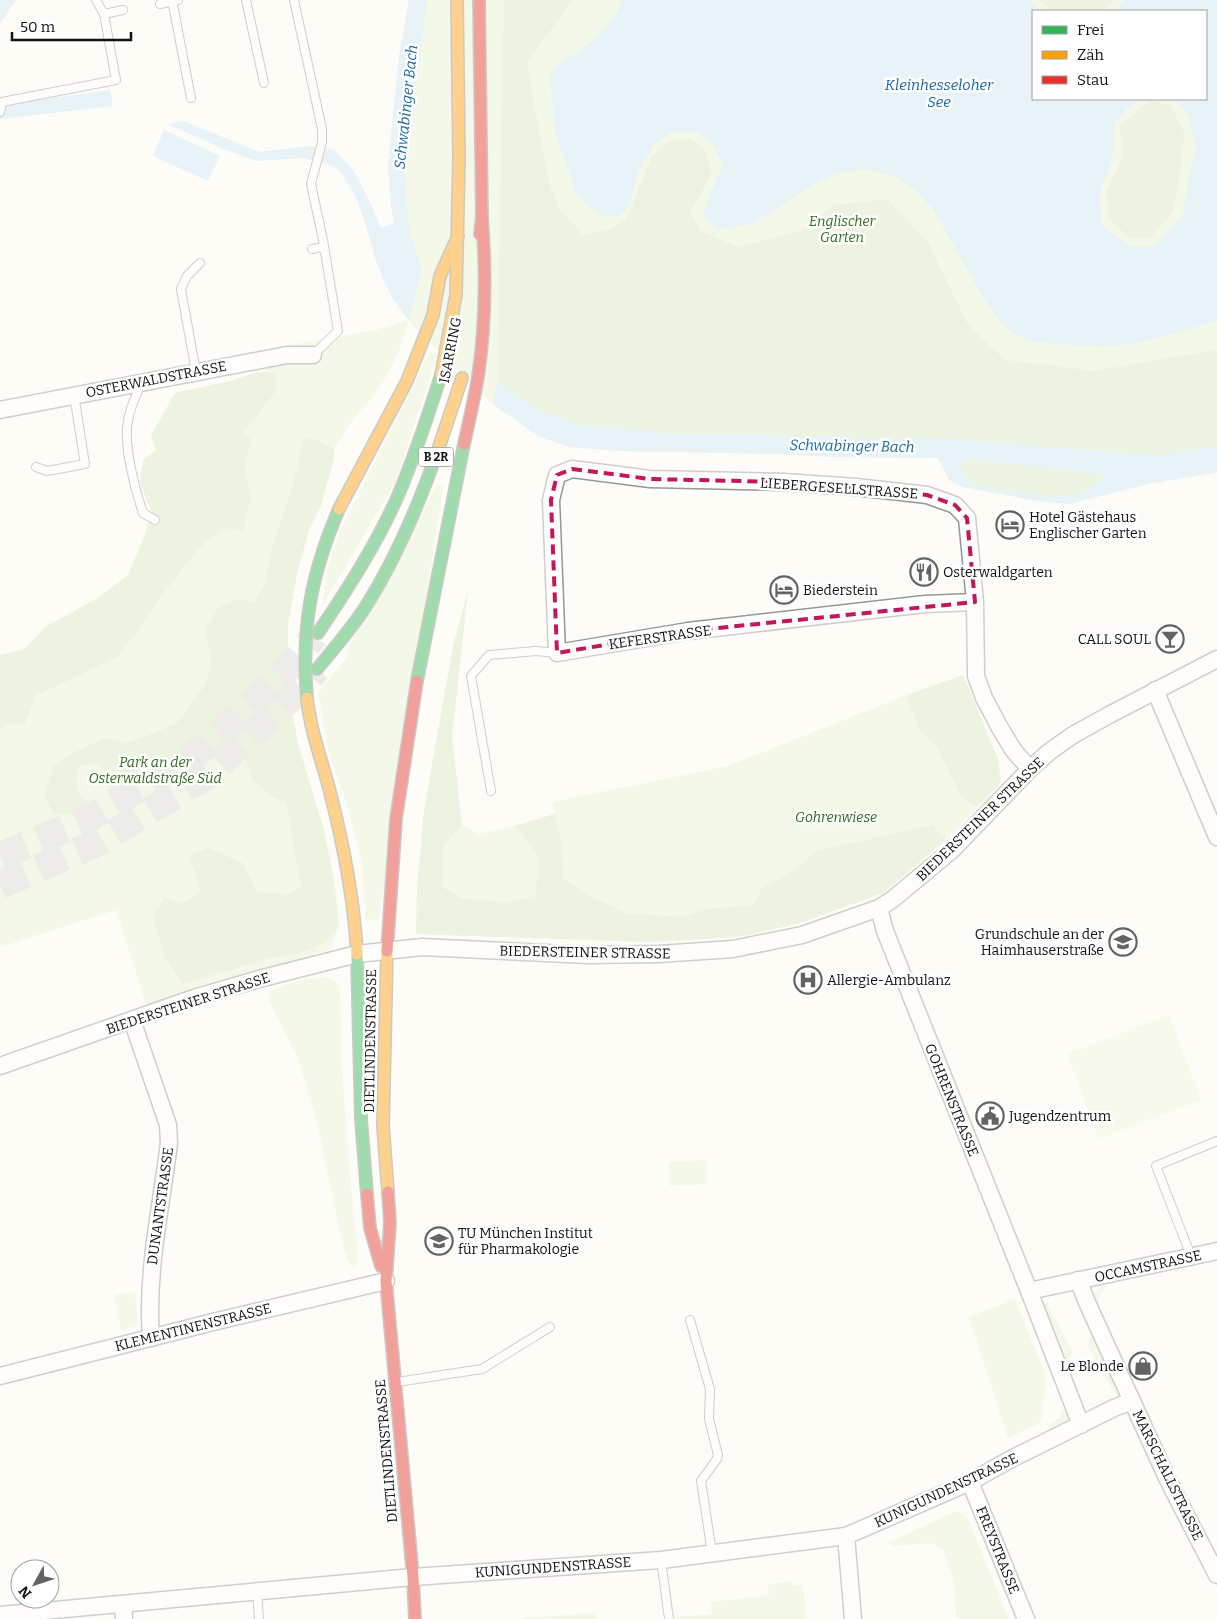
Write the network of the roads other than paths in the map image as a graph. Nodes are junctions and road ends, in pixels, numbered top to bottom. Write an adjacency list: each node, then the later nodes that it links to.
1 (96, 0): 9 (lane)
2 (174, 0): 7 (lane); 11 (lane)
3 (246, 0): 10 (lane)
4 (294, 0): 15 (lane)
5 (457, 0): 14 (main road, ISARRING / B 2R)
6 (479, 0): 13 (main road, ISARRING)
7 (160, 4)
8 (123, 10): 9 (lane)
9 (104, 14): 12 (lane)
10 (264, 84)
11 (191, 98)
12 (0, 112)
13 (482, 217): 18 (main road, ISARRING); 37 (main road, DIETLINDENSTRASSE)
14 (458, 236): 28 (main road, ISARRING / B 2R); 38 (main road, DIETLINDENSTRASSE)
15 (324, 247): 16 (lane); 19 (lane)
16 (312, 249)
17 (200, 263): 21 (lane)
18 (473, 314)
19 (313, 355): 21 (street, OSTERWALDSTRASSE)
20 (464, 371): 31 (main road, ISARRING / B 2R)
21 (196, 372): 22 (street, OSTERWALDSTRASSE)
22 (142, 382): 23 (street, OSTERWALDSTRASSE); 26 (lane)
23 (74, 395): 24 (street, OSTERWALDSTRASSE); 25 (lane)
24 (0, 410)
25 (36, 468)
26 (155, 520)
27 (975, 602): 29 (street, KEFERSTRASSE); 29 (street, LIEBERGESELLSTRASSE); 33 (street, LIEBERGESELLSTRASSE)
28 (318, 633)
29 (558, 652): 34 (lane, KEFERSTRASSE)
30 (1217, 659): 32 (street, BIEDERSTEINER STRASSE)
31 (317, 669)
32 (1156, 690): 33 (street, BIEDERSTEINER STRASSE); 35 (street)
33 (1030, 769): 36 (street, BIEDERSTEINER STRASSE)
34 (492, 791)
35 (1217, 837)
36 (879, 908): 37 (street, BIEDERSTEINER STRASSE); 46 (street, GOHRENSTRASSE)
37 (387, 951): 38 (street, BIEDERSTEINER STRASSE); 45 (main road, DIETLINDENSTRASSE)
38 (357, 954): 39 (street, BIEDERSTEINER STRASSE); 45 (main road, DIETLINDENSTRASSE)
39 (132, 1020): 40 (street, BIEDERSTEINER STRASSE); 49 (street, DUNANTSTRASSE)
40 (0, 1066)
41 (1217, 1141): 43 (lane)
42 (1217, 1251): 43 (street, OCCAMSTRASSE)
43 (1191, 1256): 44 (street, OCCAMSTRASSE)
44 (1078, 1280): 46 (street, OCCAMSTRASSE); 52 (street, MARSCHALLSTRASSE)
45 (386, 1281): 49 (street, KLEMENTINENSTRASSE); 51 (main road, DIETLINDENSTRASSE)
46 (1030, 1291): 53 (street, GOHRENSTRASSE)
47 (690, 1320): 56 (lane)
48 (550, 1327): 51 (lane)
49 (151, 1338): 50 (street, KLEMENTINENSTRASSE)
50 (0, 1376)
51 (395, 1382): 59 (main road, DIETLINDENSTRASSE)
52 (1132, 1401): 53 (street, KUNIGUNDENSTRASSE); 58 (street, MARSCHALLSTRASSE)
53 (1081, 1424): 54 (street, KUNIGUNDENSTRASSE)
54 (970, 1482): 55 (street, KUNIGUNDENSTRASSE); 67 (street, FREYSTRASSE)
55 (846, 1536): 56 (street, KUNIGUNDENSTRASSE); 66 (street)
56 (712, 1554): 57 (street, KUNIGUNDENSTRASSE)
57 (661, 1560): 59 (street, KUNIGUNDENSTRASSE); 65 (lane)
58 (1217, 1575)
59 (413, 1577): 60 (street, KUNIGUNDENSTRASSE); 64 (main road, DIETLINDENSTRASSE)
60 (257, 1592): 61 (street, KUNIGUNDENSTRASSE); 63 (lane)
61 (123, 1611): 62 (street, KUNIGUNDENSTRASSE)
62 (0, 1615)
63 (259, 1619)
64 (414, 1619)
65 (669, 1619)
66 (853, 1619)
67 (1026, 1619)

